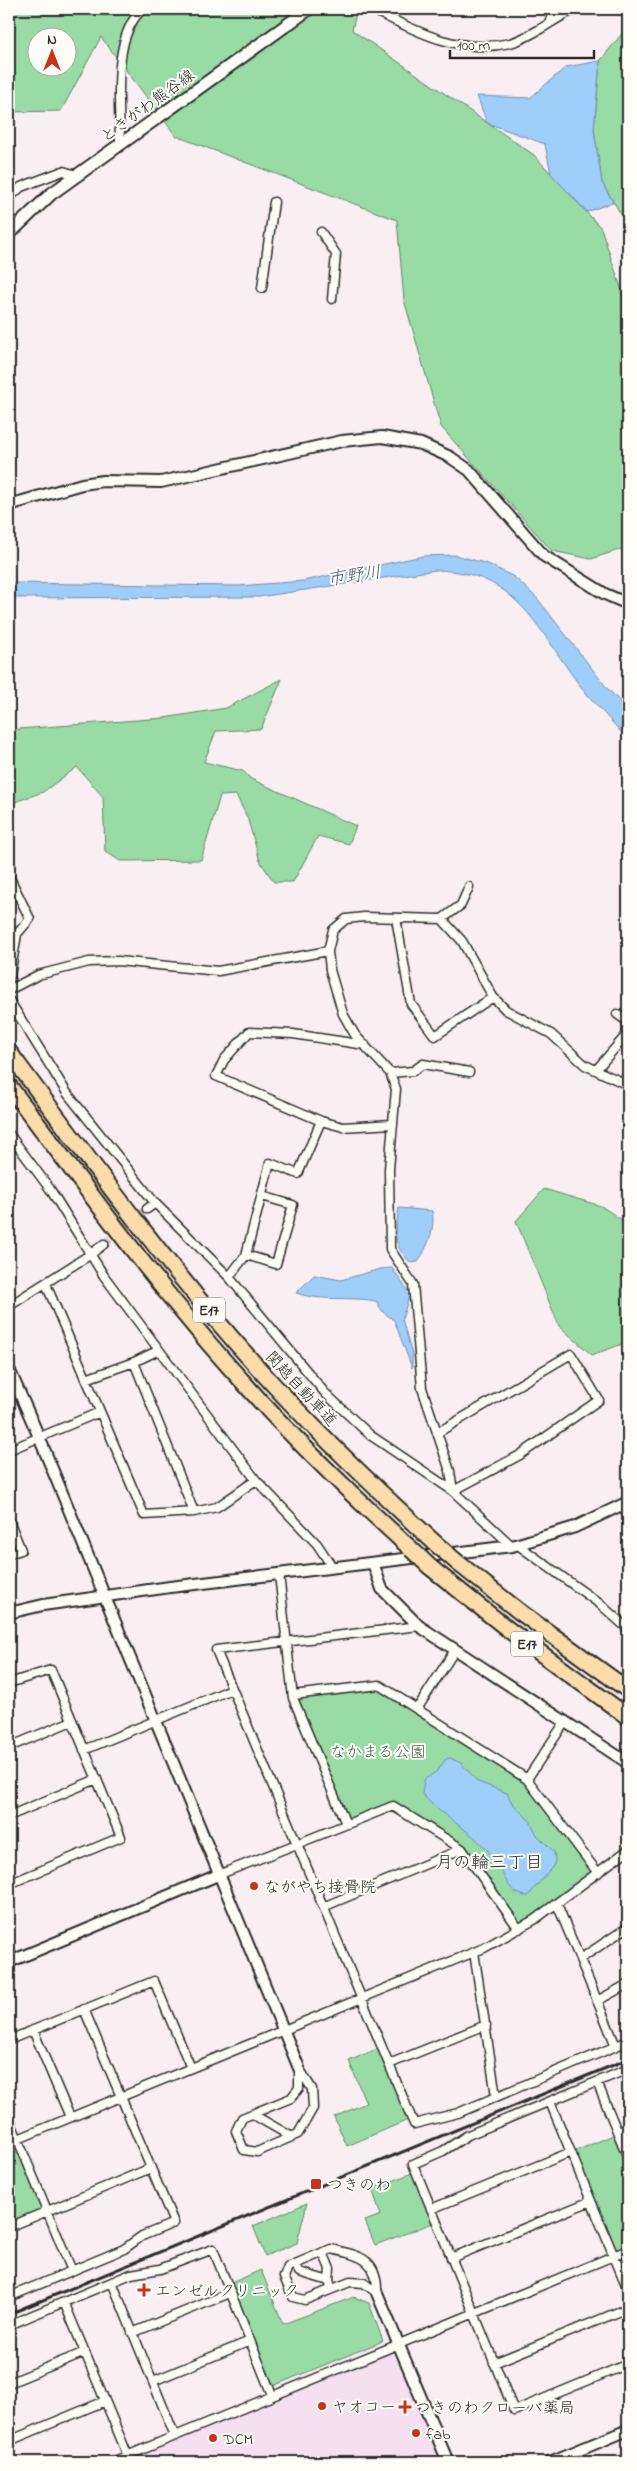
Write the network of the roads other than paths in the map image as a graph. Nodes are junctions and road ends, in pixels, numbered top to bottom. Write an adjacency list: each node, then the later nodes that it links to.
1 (143, 9): 7 (street)
2 (309, 9): 7 (main road, ときがわ熊谷線)
3 (371, 9): 6 (street)
4 (554, 9): 6 (street)
5 (575, 9): 6 (street)
6 (550, 21)
7 (120, 144): 8 (main road, ときがわ熊谷線)
8 (77, 175): 9 (street); 12 (main road, ときがわ熊谷線)
9 (9, 198)
10 (274, 202): 13 (street)
11 (321, 232): 14 (street)
12 (9, 234)
13 (262, 288)
14 (332, 299)
15 (9, 505): 16 (street)
16 (628, 604)
17 (9, 876): 22 (street)
18 (469, 887): 20 (street)
19 (396, 918): 20 (street); 21 (street); 24 (street)
20 (442, 919): 24 (street)
21 (328, 951): 23 (street); 29 (street)
22 (9, 982)
23 (9, 990)
24 (493, 997): 31 (street)
25 (9, 1000): 40 (street)
26 (617, 1014): 27 (street)
27 (628, 1022)
28 (628, 1032): 31 (street)
29 (365, 1045): 33 (street); 36 (street)
30 (9, 1052): 75 (highway, 関越自動車道 / E17, bridge)
31 (596, 1070): 34 (street)
32 (469, 1072): 33 (street)
33 (390, 1073): 37 (street)
34 (628, 1085)
35 (9, 1086): 78 (highway, E17, bridge)
36 (322, 1121): 37 (street); 39 (street)
37 (392, 1124): 53 (street)
38 (9, 1134): 43 (street)
39 (262, 1196): 44 (street); 44 (street)
40 (155, 1203): 41 (street); 45 (street)
41 (147, 1209)
42 (104, 1244): 43 (street)
43 (91, 1254): 46 (street); 48 (street)
44 (246, 1255): 45 (street)
45 (229, 1277): 57 (street)
46 (46, 1284): 47 (street); 51 (street)
47 (9, 1306)
48 (159, 1350): 49 (street); 56 (street)
49 (134, 1362): 51 (street); 59 (street)
50 (9, 1370): 54 (street)
51 (86, 1379): 52 (street)
52 (100, 1412): 54 (street); 59 (street)
53 (437, 1433): 57 (street); 57 (street)
54 (39, 1438): 55 (street); 67 (street)
55 (9, 1450)
56 (256, 1480): 59 (street); 65 (street)
57 (453, 1491): 62 (street)
58 (625, 1504): 60 (street); 62 (street)
59 (194, 1512)
60 (628, 1516)
61 (9, 1520): 63 (street)
62 (515, 1545): 64 (street); 70 (street)
63 (9, 1554)
64 (373, 1563): 65 (street); 69 (street)
65 (333, 1568): 66 (street)
66 (279, 1574): 67 (street); 71 (street)
67 (104, 1596): 68 (street); 80 (street)
68 (9, 1613)
69 (419, 1626): 71 (street); 72 (street)
70 (628, 1629)
71 (287, 1642): 74 (street); 76 (street)
72 (455, 1650): 77 (street); 81 (street)
73 (9, 1683): 79 (street)
74 (232, 1690): 80 (street); 89 (street)
75 (628, 1690)
76 (293, 1695): 77 (street); 88 (street)
77 (417, 1709): 86 (street)
78 (628, 1717)
79 (72, 1721): 82 (street); 83 (street)
80 (155, 1721): 83 (street); 93 (street)
81 (565, 1722): 84 (street); 86 (street)
82 (9, 1747)
83 (84, 1750): 85 (street)
84 (628, 1763)
85 (97, 1779): 87 (street); 94 (street)
86 (527, 1779): 92 (street)
87 (9, 1816)
88 (346, 1824): 89 (street); 90 (street)
89 (297, 1844): 93 (street); 96 (street)
90 (462, 1849): 96 (street); 98 (street)
91 (628, 1850): 92 (street)
92 (598, 1873): 95 (street)
93 (218, 1875): 101 (street); 108 (street)
94 (9, 1884)
95 (557, 1904): 98 (street); 100 (street)
96 (324, 1907): 103 (street)
97 (628, 1926): 100 (street)
98 (519, 1929): 99 (street)
99 (474, 1952): 103 (street); 106 (street)
100 (580, 1959): 104 (street)
101 (9, 1962)
102 (628, 1984): 104 (street)
103 (361, 1998): 108 (street); 112 (street)
104 (597, 2000): 111 (street)
105 (84, 2009): 107 (street); 113 (street); 118 (street)
106 (486, 2025): 112 (street); 117 (street)
107 (33, 2030): 109 (street); 121 (street)
108 (283, 2030): 113 (street); 114 (street)
109 (9, 2040)
110 (628, 2041): 111 (street)
111 (616, 2046): 117 (street)
112 (389, 2064): 117 (street)
113 (191, 2068): 118 (street)
114 (298, 2068): 120 (street); 125 (street)
115 (628, 2069): 116 (street)
116 (597, 2082): 119 (street); 124 (street)
117 (496, 2096)
118 (121, 2097): 121 (street); 129 (street)
119 (550, 2102): 127 (street); 131 (street)
120 (252, 2114): 125 (street); 125 (street)
121 (70, 2117): 126 (street)
122 (9, 2118): 126 (street)
123 (628, 2128): 124 (street)
124 (618, 2132): 128 (street)
125 (292, 2137)
126 (18, 2139): 132 (street)
127 (571, 2152): 130 (street); 131 (street)
128 (628, 2158)
129 (151, 2168): 132 (street); 139 (street)
130 (591, 2202): 136 (street); 137 (street)
131 (431, 2209): 137 (street)
132 (48, 2211): 133 (street); 139 (street)
133 (9, 2227)
134 (628, 2250): 136 (street)
135 (322, 2252): 138 (street); 141 (street); 144 (street)
136 (614, 2256): 142 (street); 148 (street)
137 (451, 2258): 148 (street)
138 (295, 2264): 141 (street); 141 (street)
139 (72, 2271): 145 (street)
140 (112, 2282): 143 (street); 146 (street); 150 (street)
141 (330, 2285): 144 (street)
142 (628, 2290)
143 (230, 2293): 150 (street); 151 (street)
144 (377, 2293): 152 (street)
145 (9, 2297)
146 (64, 2302): 149 (street); 153 (street)
147 (628, 2308): 154 (street)
148 (474, 2313): 152 (street); 154 (street)
149 (9, 2325)
150 (132, 2333): 156 (street)
151 (250, 2341): 156 (street); 158 (street)
152 (399, 2344): 158 (street); 165 (street)
153 (85, 2352): 157 (street); 159 (street)
154 (494, 2363): 155 (street)
155 (628, 2364)
156 (153, 2381): 161 (street)
157 (9, 2383)
158 (272, 2395): 161 (street)
159 (105, 2401): 162 (street); 163 (street)
160 (628, 2430): 166 (street)
161 (175, 2436): 163 (street)
162 (9, 2441)
163 (128, 2456): 164 (street)
164 (112, 2462)
165 (448, 2462)
166 (550, 2462)

